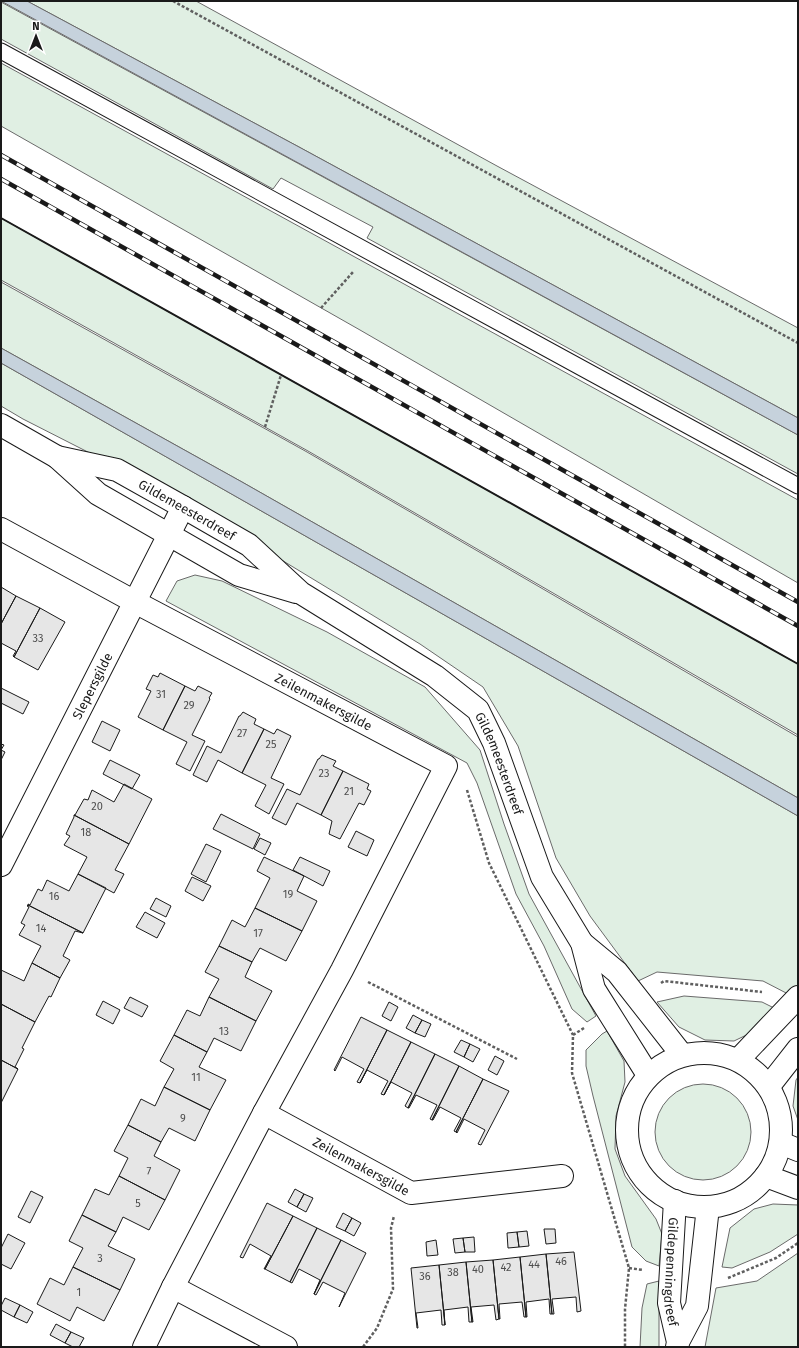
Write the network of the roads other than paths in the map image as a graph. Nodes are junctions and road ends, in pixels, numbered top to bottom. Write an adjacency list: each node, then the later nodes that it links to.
1 (1, 51): 4 (lane)
2 (1, 426): 3 (street, Gildemeesterdreef)
3 (57, 457): 5 (street, Gildemeesterdreef); 7 (street, Gildemeesterdreef)
4 (798, 486)
5 (183, 507): 7 (street, Slepersgilde); 8 (street, Gildemeesterdreef)
6 (1, 529): 9 (street, Zeilenmakersgilde)
7 (168, 534): 8 (street, Gildemeesterdreef); 9 (street, Slepersgilde)
8 (301, 593): 11 (street, Gildemeesterdreef)
9 (135, 602): 10 (street, Slepersgilde); 18 (street, Zeilenmakersgilde)
10 (1, 865)
11 (582, 943): 14 (street, Gildemeesterdreef); 16 (street, Gildemeesterdreef)
12 (798, 997): 15 (street)
13 (798, 1049): 17 (street)
14 (682, 1055): 15 (street); 16 (street)
15 (738, 1060): 17 (street)
16 (648, 1075): 23 (street)
17 (769, 1086): 19 (street)
18 (264, 1112): 20 (street, Zeilenmakersgilde); 25 (street)
19 (789, 1146): 21 (street)
20 (562, 1176)
21 (766, 1176): 22 (street); 24 (street)
22 (798, 1188)
23 (675, 1201): 24 (street); 26 (street, Gildepenningdreef)
24 (708, 1207): 26 (street, Gildepenningdreef)
25 (173, 1287): 27 (street); 28 (street)
26 (678, 1344)
27 (144, 1347)
28 (286, 1347)

